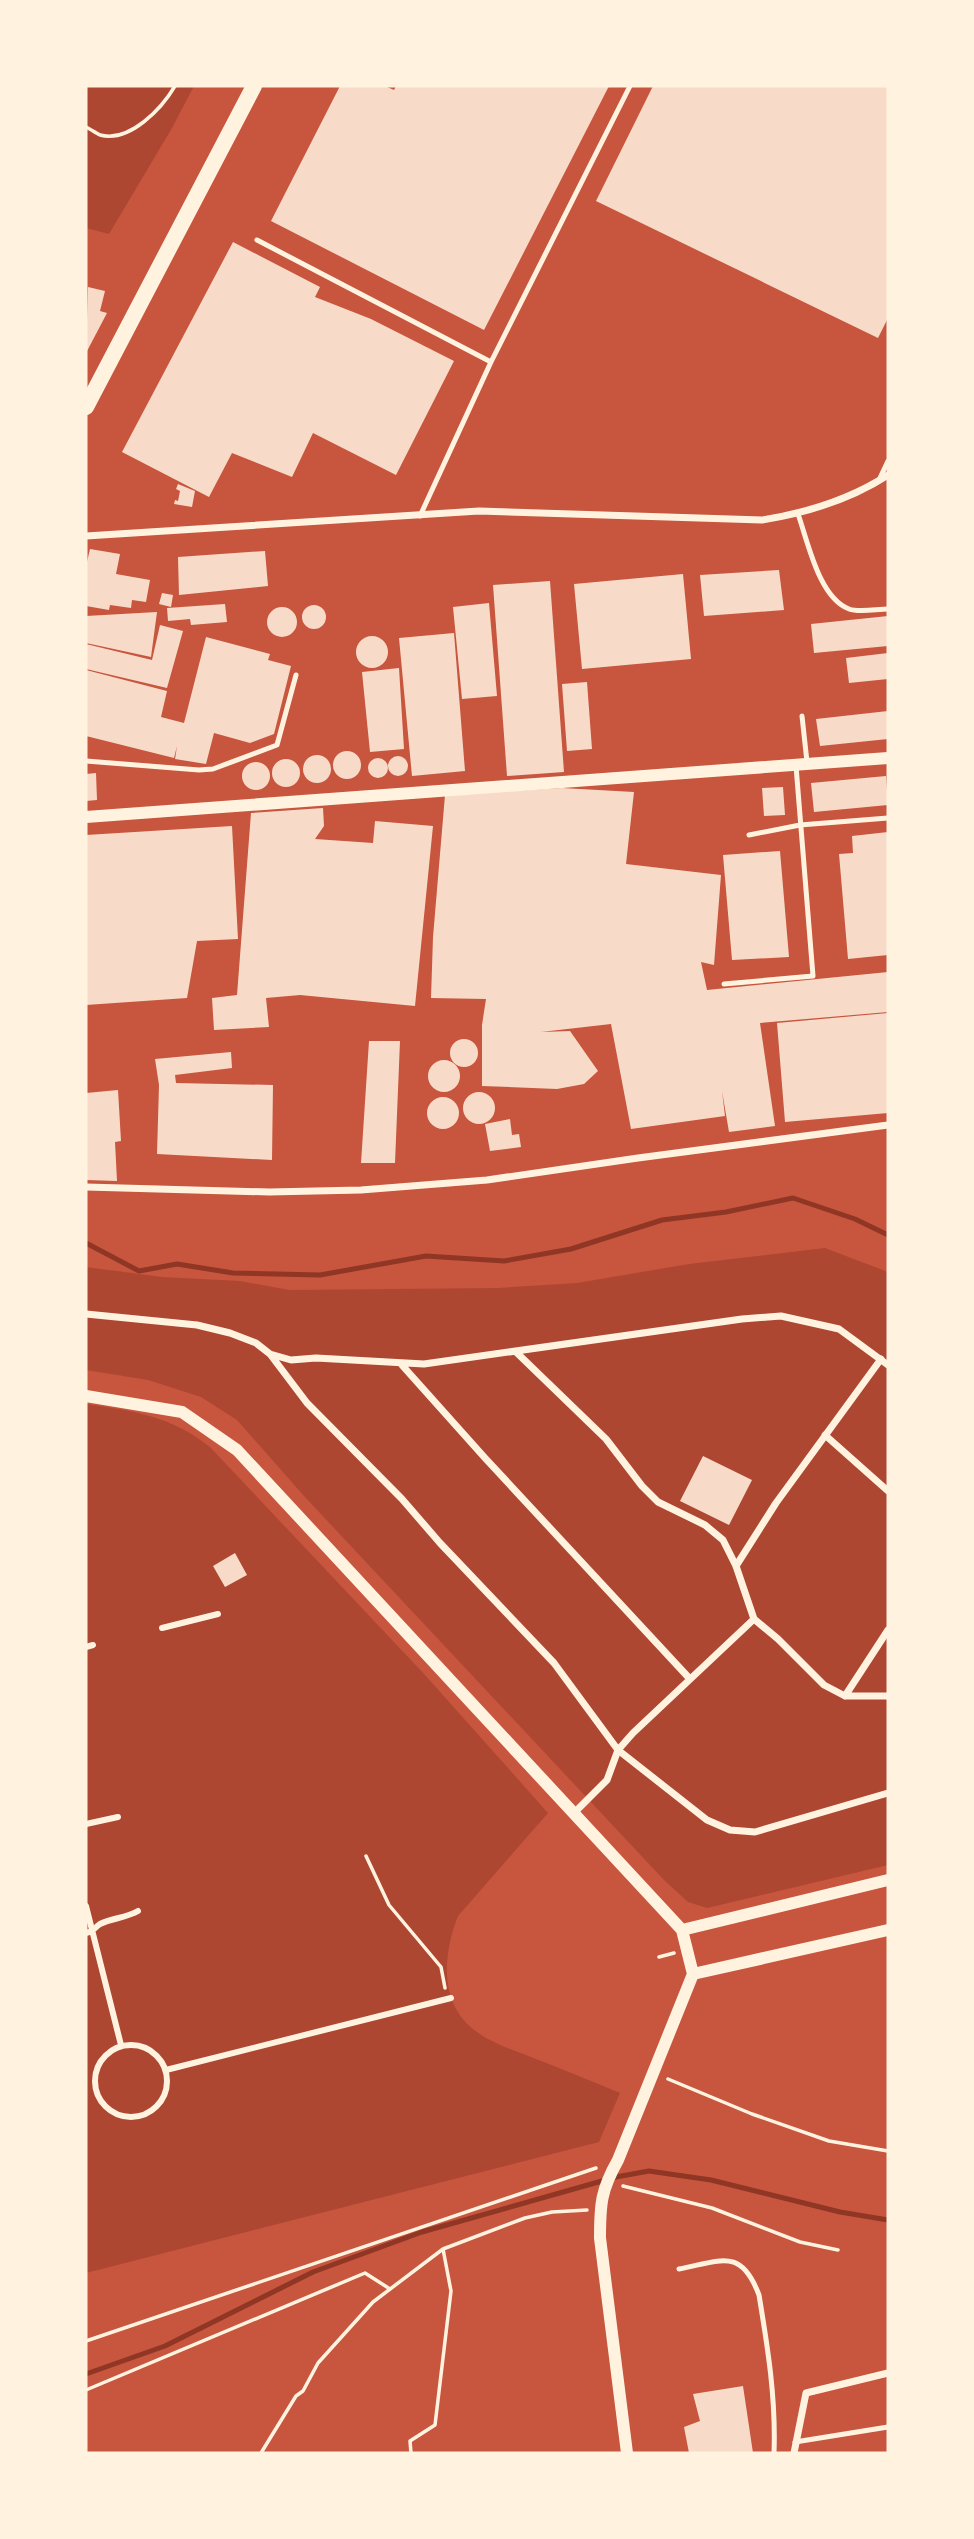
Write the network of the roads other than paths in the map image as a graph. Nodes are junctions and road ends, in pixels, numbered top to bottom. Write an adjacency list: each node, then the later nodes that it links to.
1 (254, 86): 5 (main road)
2 (630, 86): 4 (lane)
3 (257, 240): 4 (lane)
4 (491, 362): 10 (lane)
5 (86, 407)
6 (888, 461): 8 (lane)
7 (888, 475): 8 (street)
8 (878, 481): 9 (street)
9 (798, 514): 10 (street); 12 (lane)
10 (421, 516): 11 (street)
11 (86, 536)
12 (888, 609)
13 (296, 675): 16 (lane)
14 (802, 716): 17 (lane)
15 (888, 758): 17 (street)
16 (86, 761)
17 (802, 766): 18 (street); 20 (lane)
18 (86, 817)
19 (888, 818): 20 (lane)
20 (800, 825): 21 (lane); 22 (lane)
21 (749, 835)
22 (724, 984)
23 (888, 1125): 24 (street)
24 (86, 1187)
25 (86, 1314): 27 (street)
26 (516, 1352): 28 (street); 29 (street); 34 (street)
27 (270, 1353): 29 (street); 42 (street)
28 (881, 1360): 30 (street); 32 (street)
29 (401, 1364): 39 (street)
30 (888, 1365)
31 (86, 1396): 44 (street)
32 (825, 1435): 33 (street); 34 (street)
33 (888, 1491)
34 (736, 1566): 36 (street)
35 (218, 1614): 37 (street)
36 (754, 1619): 39 (street); 40 (street)
37 (162, 1628)
38 (888, 1630): 40 (street)
39 (690, 1679): 42 (street)
40 (845, 1696): 41 (street)
41 (888, 1696)
42 (618, 1750): 43 (street); 44 (street)
43 (888, 1793)
44 (574, 1813): 50 (street)
45 (118, 1818): 46 (street)
46 (86, 1824)
47 (888, 1880): 50 (street)
48 (86, 1906): 52 (street)
49 (138, 1911): 52 (street)
50 (682, 1930): 53 (street)
51 (888, 1930): 53 (street)
52 (89, 1933): 55 (street)
53 (693, 1974): 63 (street)
54 (449, 1998): 56 (street)
55 (121, 2045): 56 (street); 57 (street)
56 (166, 2070): 57 (street)
57 (96, 2090): 58 (street)
58 (86, 2092)
59 (679, 2269): 64 (lane)
60 (888, 2373): 62 (street)
61 (888, 2427): 62 (lane)
62 (795, 2442): 65 (street)
63 (627, 2453)
64 (774, 2453)
65 (793, 2453)

